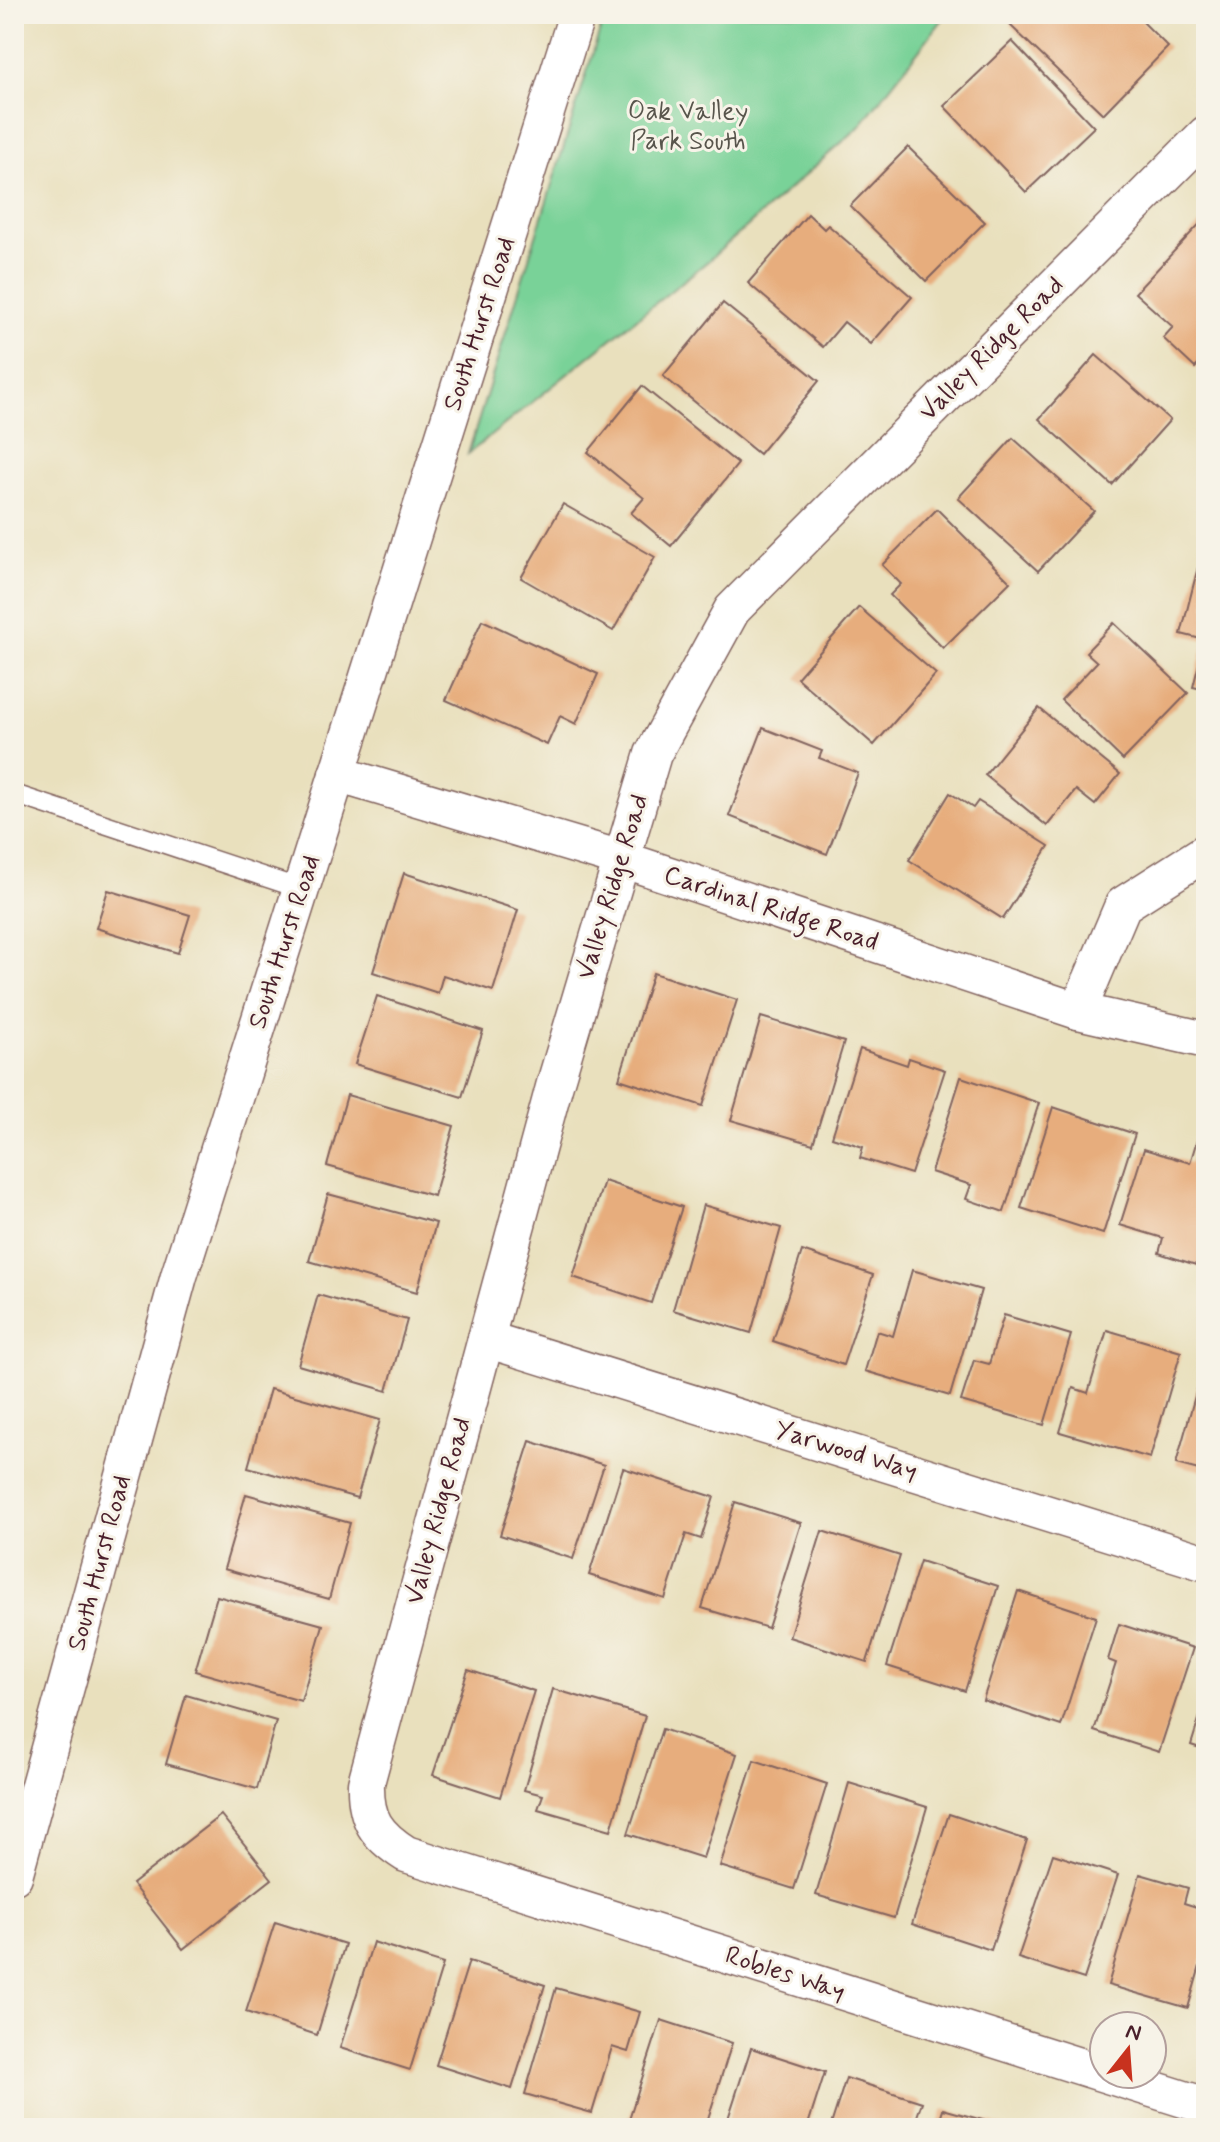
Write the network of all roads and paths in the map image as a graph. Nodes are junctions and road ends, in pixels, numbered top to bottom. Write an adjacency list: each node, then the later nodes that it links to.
1 (577, 14): 3 (street, South Hurst Road)
2 (1206, 134): 6 (street, Valley Ridge Road)
3 (337, 774): 6 (street, Cardinal Ridge Road); 7 (street, South Hurst Road)
4 (14, 794): 7 (lane)
5 (1206, 852): 8 (street)
6 (621, 859): 8 (street, Cardinal Ridge Road); 10 (street, Valley Ridge Road)
7 (301, 889): 13 (street, South Hurst Road)
8 (1078, 1011): 9 (street, Cardinal Ridge Road)
9 (1206, 1040)
10 (486, 1339): 11 (street, Yarwood Way); 12 (street, Valley Ridge Road)
11 (1206, 1563)
12 (372, 1827): 14 (street, Robles Way)
13 (14, 1876)
14 (1206, 2106)

